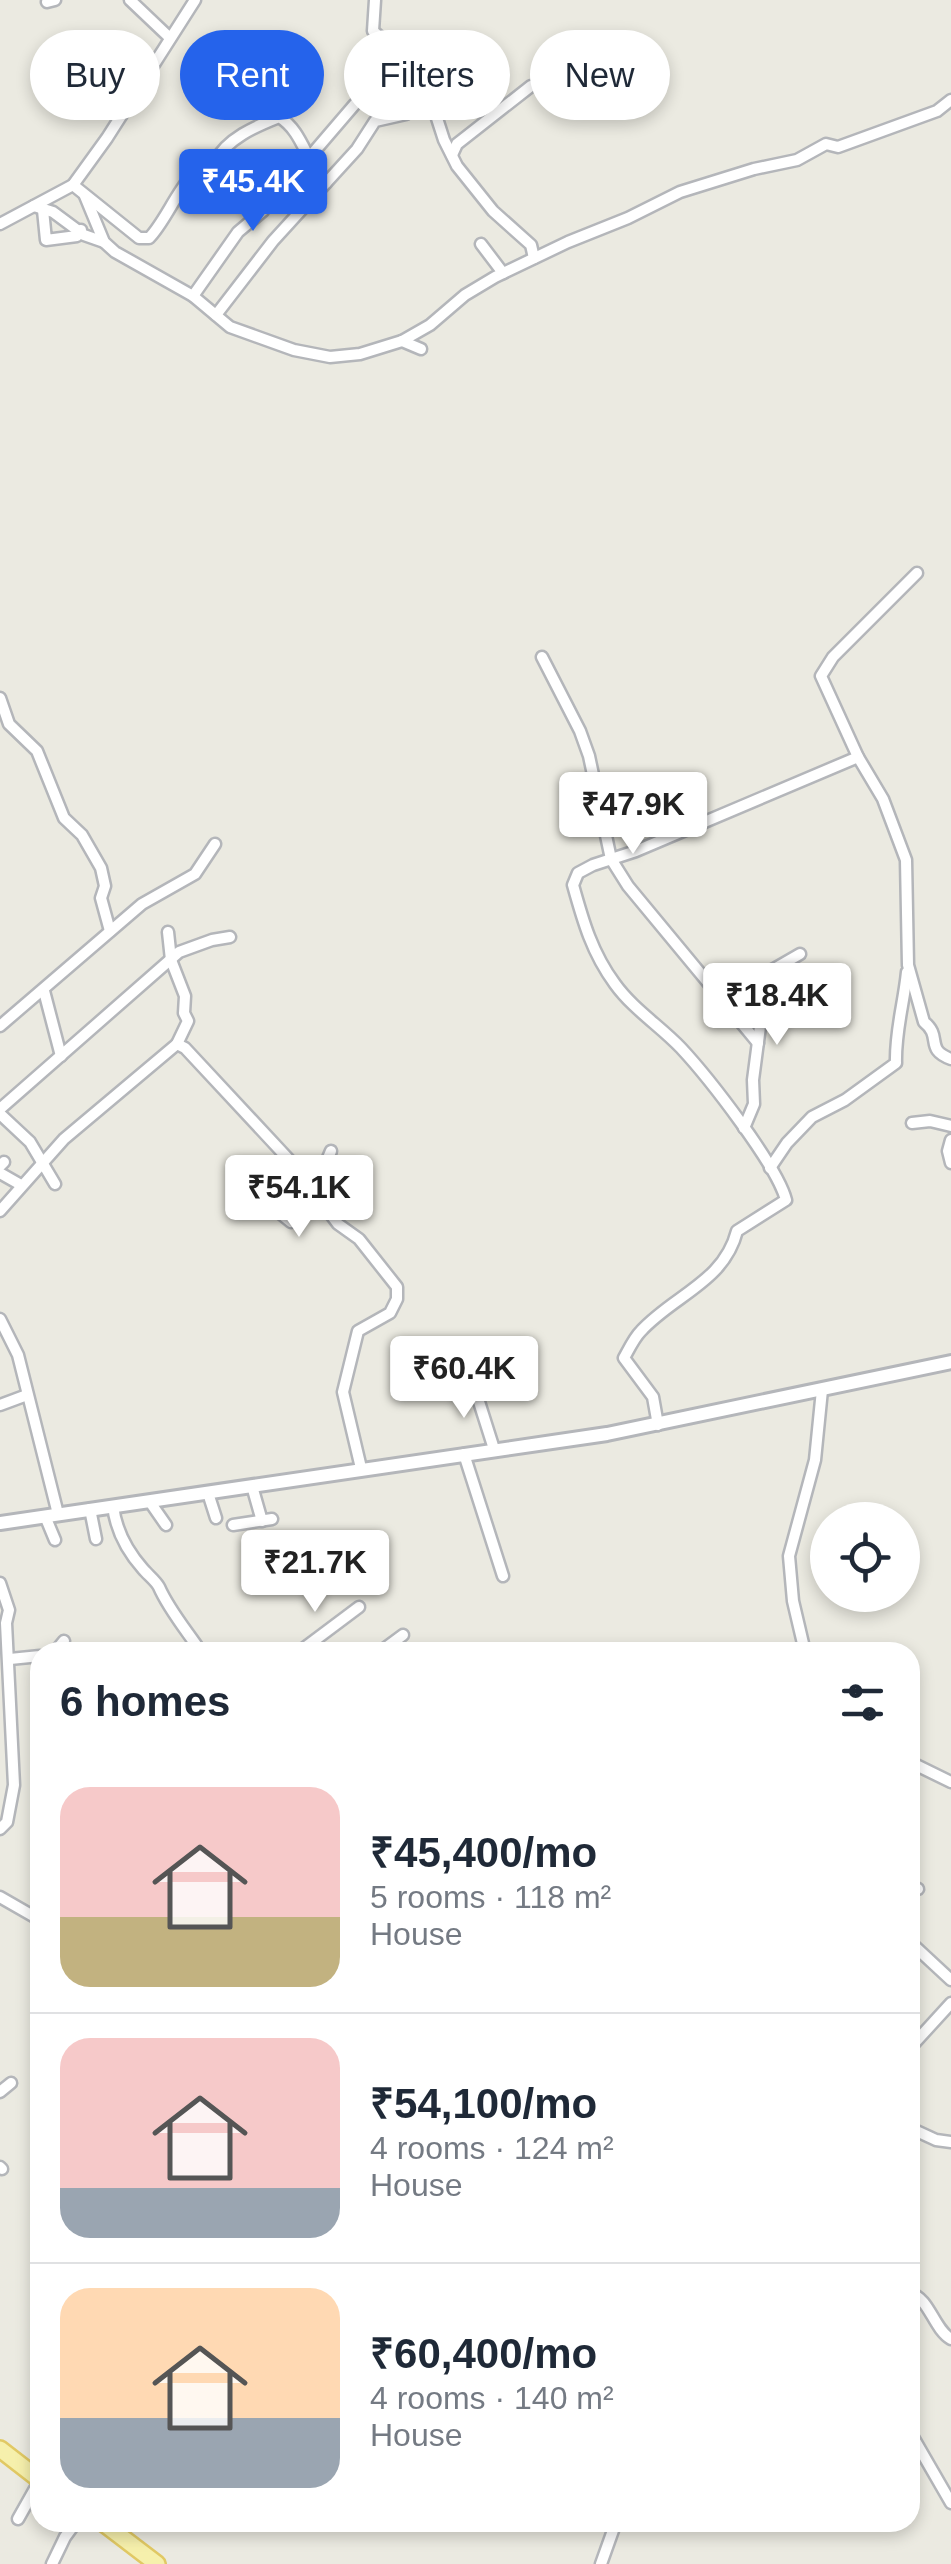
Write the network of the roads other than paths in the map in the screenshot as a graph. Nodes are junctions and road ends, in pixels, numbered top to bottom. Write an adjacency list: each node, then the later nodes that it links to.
1 (130, 0): 5 (street)
2 (195, 0): 5 (street)
3 (375, 0): 4 (street)
4 (373, 30)
5 (170, 38): 6 (street)
6 (160, 53)
7 (530, 87): 13 (street)
8 (951, 100): 23 (street)
9 (344, 117): 14 (street)
10 (118, 120): 16 (street)
11 (380, 120): 15 (street)
12 (438, 120): 13 (street)
13 (452, 156): 23 (street)
14 (307, 159): 15 (street); 17 (street); 25 (street)
15 (326, 183): 26 (street)
16 (72, 185): 17 (street); 18 (street)
17 (85, 196): 21 (street)
18 (38, 208): 19 (street); 20 (street); 20 (street)
19 (0, 224)
20 (81, 230): 21 (street)
21 (104, 242): 25 (street)
22 (481, 244): 24 (street)
23 (534, 258): 24 (street)
24 (504, 273): 27 (street)
25 (194, 296): 26 (street)
26 (216, 315): 29 (street)
27 (402, 341): 28 (street); 29 (street)
28 (421, 349)
29 (308, 353): 30 (street)
30 (313, 370)
31 (917, 573): 34 (street)
32 (542, 657): 36 (street)
33 (0, 698): 37 (street)
34 (858, 756): 36 (street); 42 (street)
35 (215, 844): 37 (street)
36 (611, 860): 45 (street); 52 (street)
37 (110, 931): 43 (street)
38 (168, 932): 41 (street)
39 (230, 938): 41 (street)
40 (800, 954): 45 (street)
41 (171, 960): 46 (street); 47 (street)
42 (908, 964): 48 (street); 58 (street)
43 (44, 991): 44 (street); 47 (street)
44 (0, 1026)
45 (758, 1043): 52 (street)
46 (176, 1044): 55 (street); 59 (street)
47 (61, 1056): 49 (street)
48 (951, 1059)
49 (0, 1111): 55 (street)
50 (912, 1124): 51 (street)
51 (951, 1126)
52 (744, 1128): 58 (street)
53 (951, 1140): 56 (street)
54 (332, 1151): 59 (street)
55 (41, 1162): 60 (street); 61 (street)
56 (951, 1163)
57 (1, 1167): 61 (street)
58 (770, 1168): 71 (street)
59 (306, 1178): 62 (street)
60 (55, 1184)
61 (22, 1185): 64 (street)
62 (320, 1197): 63 (street); 74 (street)
63 (275, 1208)
64 (0, 1211)
65 (0, 1319): 69 (street)
66 (951, 1362): 68 (street)
67 (444, 1373): 72 (street)
68 (822, 1390): 71 (street); 94 (street)
69 (27, 1395): 70 (street); 80 (street)
70 (0, 1405)
71 (658, 1424): 72 (street)
72 (494, 1449): 73 (street)
73 (464, 1454): 74 (street); 87 (street)
74 (361, 1468): 75 (street)
75 (252, 1486): 76 (street); 84 (street)
76 (208, 1493): 77 (street); 81 (street)
77 (150, 1502): 78 (street); 83 (street)
78 (113, 1506): 79 (street); 91 (street)
79 (90, 1509): 80 (street); 85 (street)
80 (51, 1515): 82 (street); 86 (street)
81 (216, 1518)
82 (0, 1523)
83 (166, 1525)
84 (233, 1525)
85 (96, 1539)
86 (55, 1540)
87 (503, 1576)
88 (0, 1583): 96 (street)
89 (360, 1607): 92 (street)
90 (403, 1635): 93 (street)
91 (195, 1642)
92 (313, 1642)
93 (394, 1642)
94 (803, 1642)
95 (30, 1657): 96 (street)
96 (10, 1659): 99 (street)
97 (920, 1767): 98 (street)
98 (951, 1782)
99 (0, 1829)
100 (0, 1898): 101 (street)
101 (30, 1914)
102 (920, 1951): 103 (street)
103 (951, 1980)
104 (951, 2003): 105 (street)
105 (920, 2037)
106 (12, 2083): 107 (street)
107 (0, 2092)
108 (920, 2133): 109 (street)
109 (951, 2142)
110 (920, 2299): 111 (street)
111 (951, 2339)
112 (0, 2449): 114 (main road)
113 (920, 2449): 116 (street)
114 (30, 2472)
115 (30, 2498): 117 (street)
116 (951, 2503)
117 (18, 2519)
118 (68, 2532): 121 (street)
119 (115, 2532): 122 (main road)
120 (612, 2532): 123 (street)
121 (52, 2564)
122 (156, 2564)
123 (601, 2564)

